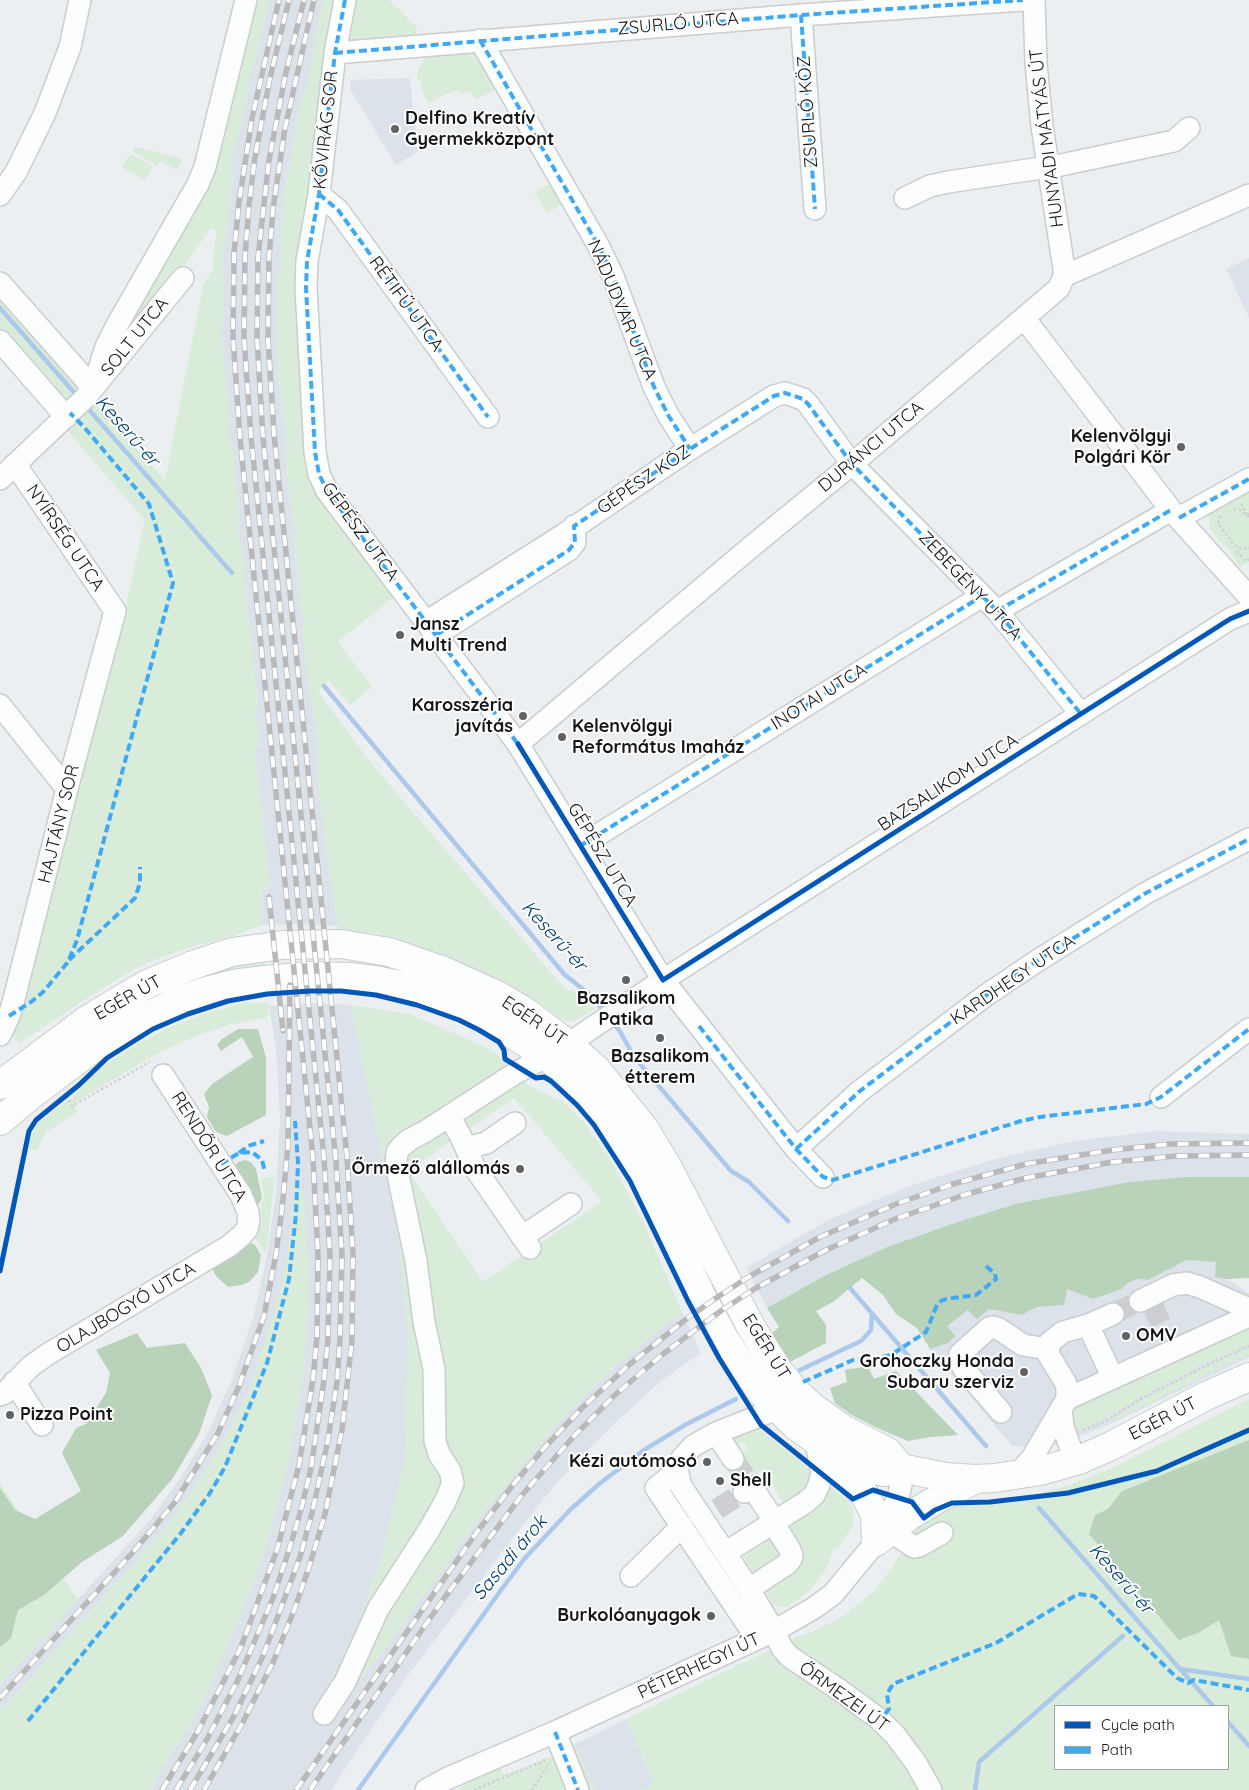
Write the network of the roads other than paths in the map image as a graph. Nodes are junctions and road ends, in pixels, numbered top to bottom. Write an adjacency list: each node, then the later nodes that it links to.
1 (80, 0): 12 (street)
2 (246, 0): 22 (street)
3 (345, 0): 8 (street, KŐVIRÁG SOR)
4 (1023, 0): 6 (street, ZSURLÓ UTCA)
5 (1034, 0): 10 (street, HUNYADI MÁTYÁS ÚT)
6 (801, 15): 7 (street, ZSURLÓ UTCA); 15 (street, ZSURLÓ KÖZ)
7 (480, 40): 8 (street, ZSURLÓ UTCA); 24 (street, NÁDUDVAR UTCA)
8 (334, 52): 11 (street, KŐVIRÁG SOR)
9 (1189, 128): 10 (street)
10 (1048, 166): 14 (street); 17 (street, HUNYADI MÁTYÁS ÚT)
11 (320, 194): 16 (street, KŐVIRÁG SOR); 23 (street, RÉTIFŰ UTCA)
12 (0, 195)
13 (1249, 195): 17 (street)
14 (905, 198)
15 (815, 209)
16 (307, 261): 35 (street, GÉPÉSZ UTCA)
17 (1064, 276): 20 (street, DURÁNCI UTCA)
18 (183, 278): 22 (street, SOLT UTCA)
19 (0, 283): 22 (street)
20 (1024, 318): 26 (street, DURÁNCI UTCA); 29 (street)
21 (0, 341): 22 (street)
22 (79, 403): 25 (street, SOLT UTCA)
23 (488, 417)
24 (690, 449): 26 (street, GÉPÉSZ KÖZ); 35 (street, GÉPÉSZ KÖZ)
25 (15, 464): 27 (street, SOLT UTCA); 32 (street, NYÍRSÉG UTCA)
26 (852, 464): 30 (street, ZEBEGÉNY UTCA); 38 (street, DURÁNCI UTCA)
27 (0, 479)
28 (1249, 479): 29 (street)
29 (1175, 514): 31 (street); 33 (street)
30 (982, 596): 33 (street, ZEBEGÉNY UTCA); 41 (street, INOTAI UTCA)
31 (1249, 596)
32 (115, 611): 39 (street, HAJTÁNY SOR)
33 (997, 611): 37 (street, ZEBEGÉNY UTCA)
34 (1249, 611): 37 (street, BAZSALIKOM UTCA)
35 (431, 629): 38 (street, GÉPÉSZ UTCA)
36 (0, 705): 39 (street)
37 (1081, 714): 42 (street, BAZSALIKOM UTCA)
38 (518, 744): 41 (street, GÉPÉSZ UTCA)
39 (67, 789): 43 (street, HAJTÁNY SOR)
40 (1249, 839): 55 (street, KARDHEGY UTCA)
41 (580, 846): 42 (street, GÉPÉSZ UTCA)
42 (663, 980): 46 (street, BAZSALIKOM UTCA); 55 (street, GÉPÉSZ UTCA)
43 (7, 991): 45 (street, HAJTÁNY SOR)
44 (1249, 1029): 49 (street)
45 (0, 1035)
46 (557, 1050): 48 (main road, EGÉR ÚT); 51 (street, BAZSALIKOM UTCA); 52 (main road, EGÉR ÚT); 69 (main road, EGÉR ÚT); 76 (main road, EGÉR ÚT)
47 (163, 1075): 58 (street, RENDŐR UTCA)
48 (8, 1080): 50 (main road)
49 (1161, 1097)
50 (0, 1109)
51 (449, 1116): 54 (street); 89 (street, BAZSALIKOM UTCA)
52 (0, 1121)
53 (515, 1123): 54 (street)
54 (466, 1148): 57 (street)
55 (796, 1149): 56 (street, GÉPÉSZ UTCA)
56 (822, 1178)
57 (571, 1204)
58 (249, 1220): 67 (street, OLAJBOGYÓ UTCA)
59 (1147, 1301): 60 (street)
60 (1249, 1309)
61 (1113, 1314): 63 (street)
62 (1249, 1316): 66 (street)
63 (1088, 1325): 64 (street); 66 (street)
64 (1048, 1350): 68 (street); 70 (street)
65 (1249, 1377): 75 (main road, EGÉR ÚT)
66 (1113, 1378): 68 (street)
67 (7, 1388): 71 (street)
68 (1064, 1404): 75 (street); 78 (street)
69 (778, 1408): 72 (street); 73 (main road, EGÉR ÚT)
70 (1001, 1412)
71 (42, 1425)
72 (716, 1433): 74 (street); 77 (street)
73 (819, 1442): 76 (main road, EGÉR ÚT); 81 (street); 84 (main road)
74 (733, 1459)
75 (1079, 1460): 78 (main road, EGÉR ÚT)
76 (901, 1468): 79 (main road, EGÉR ÚT); 84 (street, PÉTERHEGYI ÚT)
77 (678, 1470): 82 (street); 85 (street)
78 (1016, 1476): 79 (main road, EGÉR ÚT)
79 (976, 1479): 84 (main road)
80 (748, 1486): 81 (street)
81 (774, 1522): 85 (street); 87 (street)
82 (682, 1526): 86 (street); 88 (street)
83 (942, 1533): 84 (street)
84 (883, 1537): 88 (street, PÉTERHEGYI ÚT)
85 (725, 1553): 87 (street)
86 (631, 1576)
87 (749, 1589): 88 (street)
88 (766, 1635): 90 (street, PÉTERHEGYI ÚT); 93 (street, ŐRMEZEI ÚT)
89 (324, 1714)
90 (555, 1732): 91 (street, PÉTERHEGYI ÚT); 92 (street)
91 (426, 1790)
92 (578, 1790)
93 (931, 1790)

